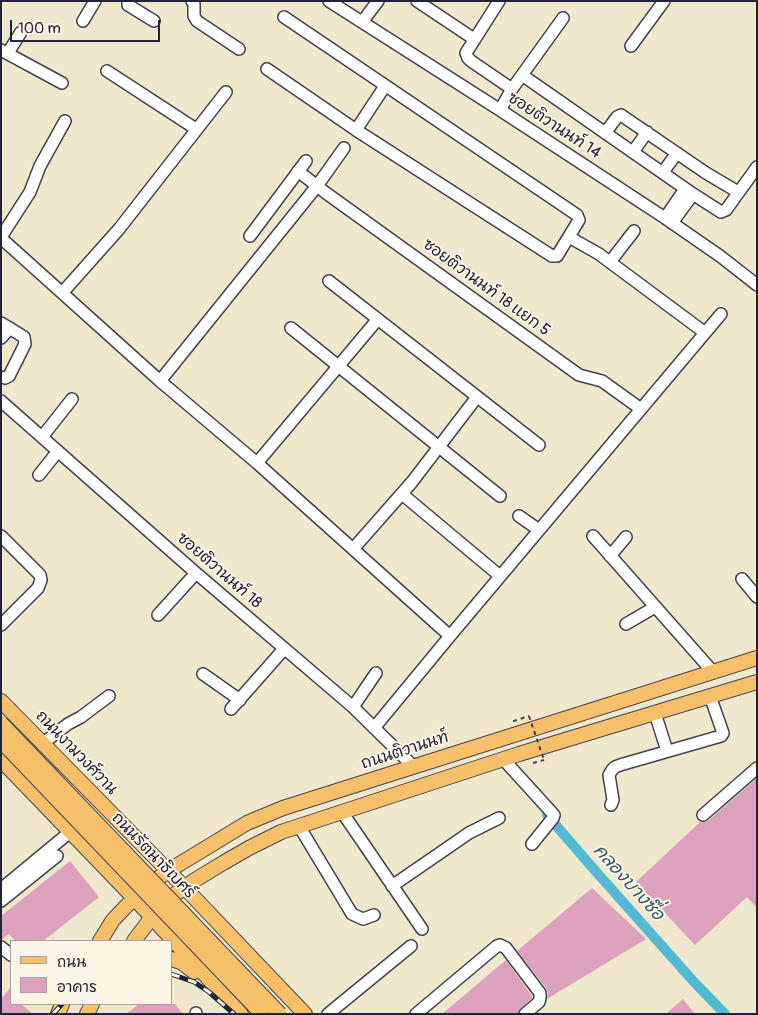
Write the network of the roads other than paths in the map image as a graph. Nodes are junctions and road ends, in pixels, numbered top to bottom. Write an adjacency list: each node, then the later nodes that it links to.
1 (95, 1): 11 (street)
2 (128, 1): 12 (street)
3 (192, 1): 17 (street)
4 (329, 1): 13 (street, ซอยติวานนท์ 14)
5 (378, 1): 13 (street)
6 (417, 1): 15 (street)
7 (499, 1): 15 (street)
8 (664, 1): 16 (street)
9 (284, 17): 23 (street)
10 (563, 18): 21 (street)
11 (83, 21)
12 (154, 21)
13 (362, 22): 26 (street, ซอยติวานนท์ 14)
14 (21, 32): 18 (street)
15 (474, 39): 24 (street)
16 (631, 46)
17 (239, 49)
18 (5, 52): 22 (street)
19 (267, 69): 29 (street)
20 (107, 71): 28 (street)
21 (522, 74): 24 (street); 30 (street)
22 (62, 83)
23 (385, 86): 29 (street); 45 (street)
24 (512, 88): 26 (street)
25 (226, 92): 28 (street)
26 (500, 110): 42 (street, ซอยติวานนท์ 14)
27 (65, 121): 46 (street)
28 (196, 129): 50 (street)
29 (356, 130): 45 (street)
30 (605, 132): 31 (street); 33 (street)
31 (647, 132): 33 (street); 34 (street)
32 (344, 148): 39 (street)
33 (633, 152): 38 (street)
34 (677, 153): 38 (street); 41 (street)
35 (306, 161): 37 (street)
36 (757, 167): 41 (street)
37 (298, 171): 39 (street, ซอยติวานนท์ 18 แยก 5); 44 (street)
38 (664, 172): 40 (street)
39 (317, 186): 59 (street); 63 (street, ซอยติวานนท์ 18 แยก 5)
40 (689, 191): 41 (street); 42 (street)
41 (738, 192)
42 (668, 220): 49 (street, ซอยติวานนท์ 14)
43 (634, 231): 47 (street)
44 (250, 236)
45 (569, 237): 47 (street)
46 (1, 238): 50 (street)
47 (610, 262): 55 (street)
48 (329, 281): 52 (street)
49 (757, 285)
50 (62, 292): 59 (street)
51 (721, 314): 55 (street)
52 (378, 319): 57 (street); 60 (street)
53 (6, 325): 56 (street); 58 (street)
54 (292, 328): 57 (street)
55 (704, 332): 63 (street)
56 (1, 338)
57 (339, 366): 66 (street); 68 (street)
58 (1, 377)
59 (160, 380): 68 (street)
60 (478, 397): 65 (street); 66 (street)
61 (72, 399): 64 (street)
62 (1, 401): 64 (street, ซอยติวานนท์ 18)
63 (641, 409): 73 (street)
64 (42, 437): 67 (street, ซอยติวานนท์ 18)
65 (539, 444)
66 (439, 447): 70 (street); 71 (street)
67 (58, 451): 69 (street); 79 (street, ซอยติวานนท์ 18)
68 (257, 463): 77 (street)
69 (39, 475)
70 (402, 494): 77 (street); 80 (street)
71 (500, 496)
72 (520, 516): 73 (street)
73 (539, 530): 80 (street)
74 (1, 536): 86 (street)
75 (593, 536): 78 (street)
76 (626, 537): 78 (street)
77 (353, 549): 87 (street)
78 (610, 556): 83 (street)
79 (196, 573): 84 (street); 88 (street, ซอยติวานนท์ 18)
80 (500, 576): 87 (street)
81 (742, 579): 82 (street)
82 (757, 596)
83 (655, 607): 85 (street); 90 (street)
84 (158, 615)
85 (626, 624)
86 (1, 625)
87 (450, 636): 102 (street)
88 (284, 649): 96 (street); 98 (street, ซอยติวานนท์ 18)
89 (757, 658): 90 (main road, ถนนติวานนท์)
90 (713, 672): 108 (main road, ถนนติวานนท์)
91 (376, 673): 98 (street)
92 (203, 674): 96 (street)
93 (757, 682): 95 (main road)
94 (109, 696): 104 (street)
95 (710, 696): 100 (main road); 105 (street)
96 (240, 700): 99 (street)
97 (1, 701): 104 (main road, ถนนงามวงศ์วาน)
98 (353, 707): 102 (street, ซอยติวานนท์ 18)
99 (231, 710)
100 (654, 713): 105 (street); 107 (main road)
101 (1, 723): 137 (main road, ถนนรัตนาธิเบศร์, bridge)
102 (374, 728): 108 (street, ซอยติวานนท์ 18)
103 (1, 742): 136 (main road, ถนนรัตนาธิเบศร์, bridge)
104 (42, 744): 110 (main road, ถนนงามวงศ์วาน)
105 (667, 751): 111 (street)
106 (1, 760): 116 (main road)
107 (504, 760): 112 (main road); 117 (street)
108 (414, 766): 119 (main road, ถนนติวานนท์)
109 (757, 768): 113 (street)
110 (90, 793): 119 (main road, ถนนงามวงศ์วาน); 121 (main road)
111 (611, 806)
112 (342, 812): 115 (main road); 120 (street)
113 (703, 815)
114 (499, 818): 120 (street)
115 (299, 826): 122 (main road); 128 (street)
116 (70, 832): 123 (street); 124 (main road)
117 (532, 844)
118 (57, 856): 126 (street)
119 (164, 874): 121 (main road, ถนนติวานนท์); 122 (main road, ถนนรัตนาธิเบศร์); 125 (main road)
120 (392, 886): 129 (street)
121 (146, 887): 124 (main road, ถนนติวานนท์); 127 (main road)
122 (184, 887): 125 (main road); 138 (main road, ถนนรัตนาธิเบศร์)
123 (1, 889)
124 (134, 898): 127 (main road); 130 (main road, ถนนติวานนท์)
125 (167, 900): 127 (main road); 135 (main road)
126 (1, 901)
127 (154, 914): 131 (main road); 134 (main road)
128 (374, 915)
129 (422, 929)
130 (101, 940)
131 (135, 940)
132 (411, 946): 139 (street)
133 (172, 959): 134 (main road)
134 (224, 996): 135 (main road)
135 (240, 1014)
136 (262, 1014)
137 (280, 1014)
138 (305, 1014)
139 (328, 1014)
140 (416, 1014): 141 (street)
141 (525, 1014)

